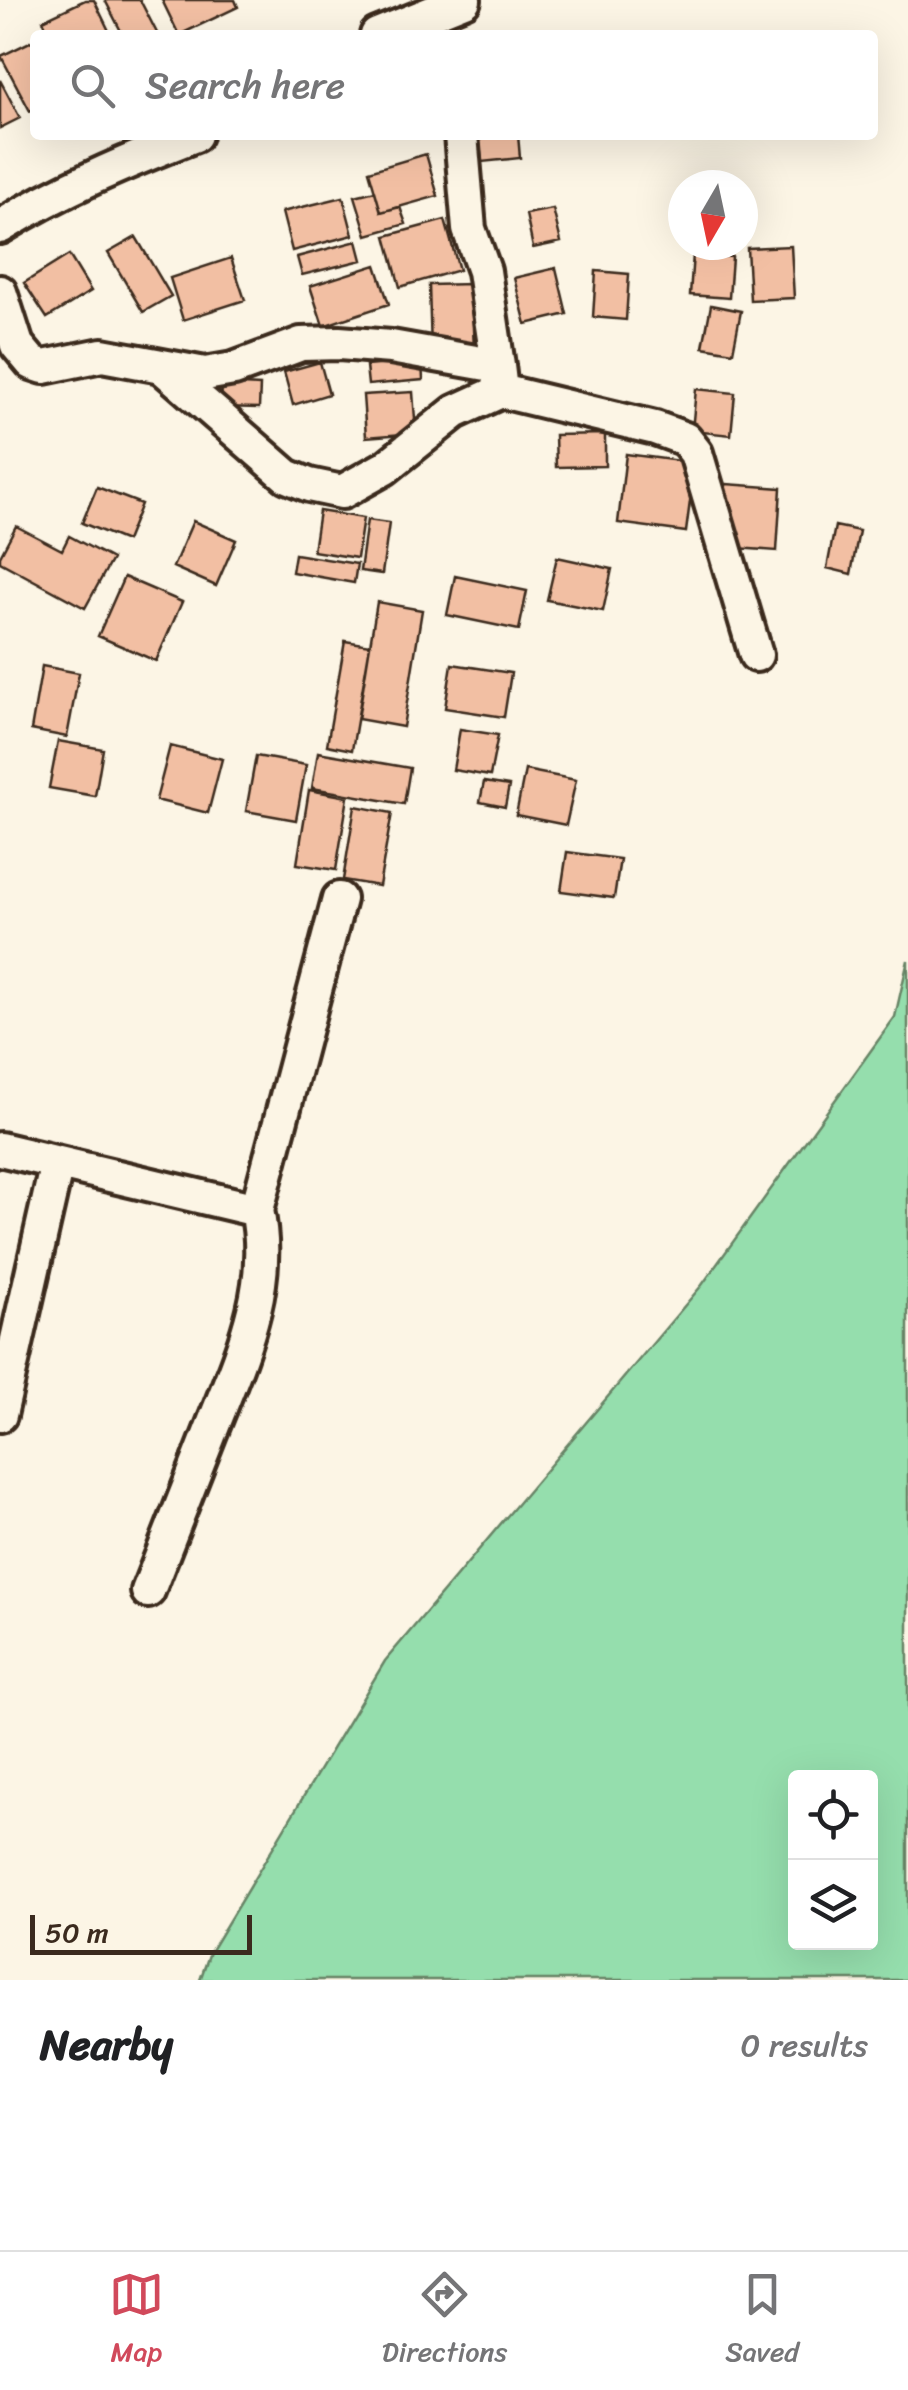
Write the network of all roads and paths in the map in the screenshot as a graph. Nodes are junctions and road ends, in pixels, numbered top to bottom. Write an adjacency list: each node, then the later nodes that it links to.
1 (464, 0): 2 (street)
2 (389, 30)
3 (182, 140): 5 (street)
4 (462, 140): 8 (street)
5 (0, 227)
6 (0, 292): 7 (street)
7 (161, 366): 8 (street); 8 (street)
8 (499, 379): 9 (street)
9 (756, 655)
10 (339, 899): 13 (street)
11 (0, 1149): 12 (street)
12 (58, 1163): 13 (street); 14 (street)
13 (257, 1210): 15 (street)
14 (0, 1416)
15 (148, 1591)

